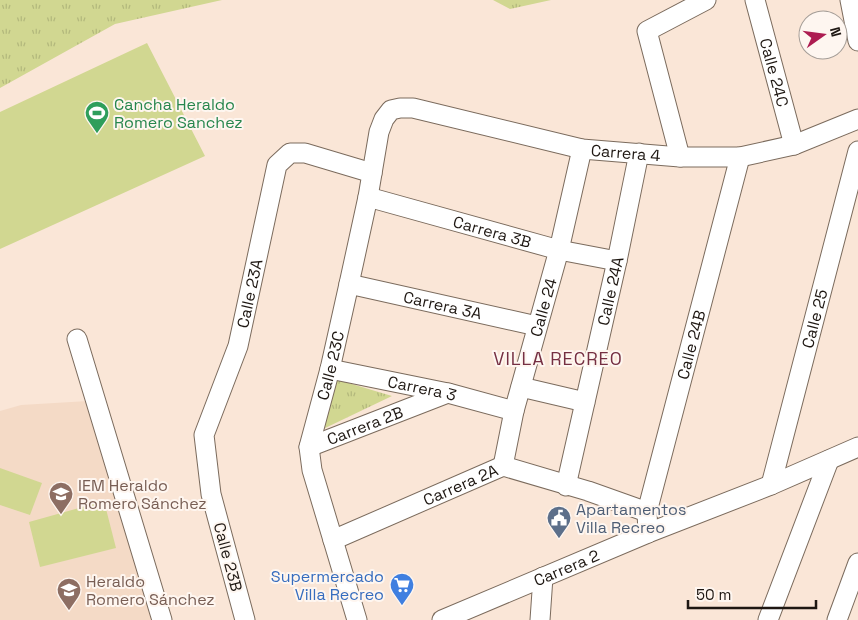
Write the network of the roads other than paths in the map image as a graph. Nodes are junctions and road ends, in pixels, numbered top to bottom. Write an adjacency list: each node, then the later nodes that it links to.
1 (706, 0): 11 (street)
2 (755, 0): 7 (street, Calle 24C)
3 (850, 0): 4 (street)
4 (858, 41)
5 (391, 110): 8 (street, Carrera 4); 13 (street, Calle 23C)
6 (858, 119): 7 (street, Carrera 4)
7 (794, 145): 12 (street, Carrera 4)
8 (582, 149): 10 (street, Carrera 4); 15 (street, Calle 24)
9 (858, 152): 30 (street, Calle 25)
10 (639, 153): 11 (street, Carrera 4); 16 (street, Calle 24A)
11 (680, 157): 12 (street, Carrera 4)
12 (740, 157): 32 (street, Calle 24B)
13 (372, 173): 14 (street, Calle 23C); 25 (street, Calle 23A)
14 (368, 197): 15 (street, Carrera 3B); 17 (street, Calle 23C)
15 (559, 250): 16 (street, Carrera 3B); 18 (street, Calle 24)
16 (616, 262): 23 (street, Calle 24A)
17 (349, 284): 18 (street, Carrera 3A); 20 (street, Calle 23C)
18 (537, 326): 21 (street, Calle 24)
19 (77, 339): 37 (street)
20 (330, 369): 22 (street, Carrera 3); 26 (street, Calle 23C)
21 (520, 387): 23 (street); 24 (street, Calle 24)
22 (448, 393): 24 (street, Carrera 3); 26 (street, Carrera 2B)
23 (585, 402): 31 (street, Calle 24A)
24 (514, 411): 29 (street, Calle 24)
25 (204, 435): 38 (street, Calle 23B)
26 (309, 447): 34 (street, Calle 23C)
27 (858, 447): 28 (street, Carrera 2)
28 (829, 460): 30 (street, Carrera 2); 42 (street)
29 (503, 466): 31 (street, Carrera 2A); 34 (street, Carrera 2A)
30 (771, 485): 33 (street, Carrera 2)
31 (566, 486): 32 (street, Carrera 2A)
32 (647, 512): 33 (street, Calle 24B)
33 (648, 533): 36 (street, Carrera 2)
34 (333, 540): 39 (street, Calle 23C)
35 (858, 563): 43 (street)
36 (542, 577): 40 (street, Carrera 2); 41 (street)
37 (162, 620)
38 (245, 620)
39 (357, 620)
40 (442, 620)
41 (540, 620)
42 (768, 620)
43 (837, 620)

